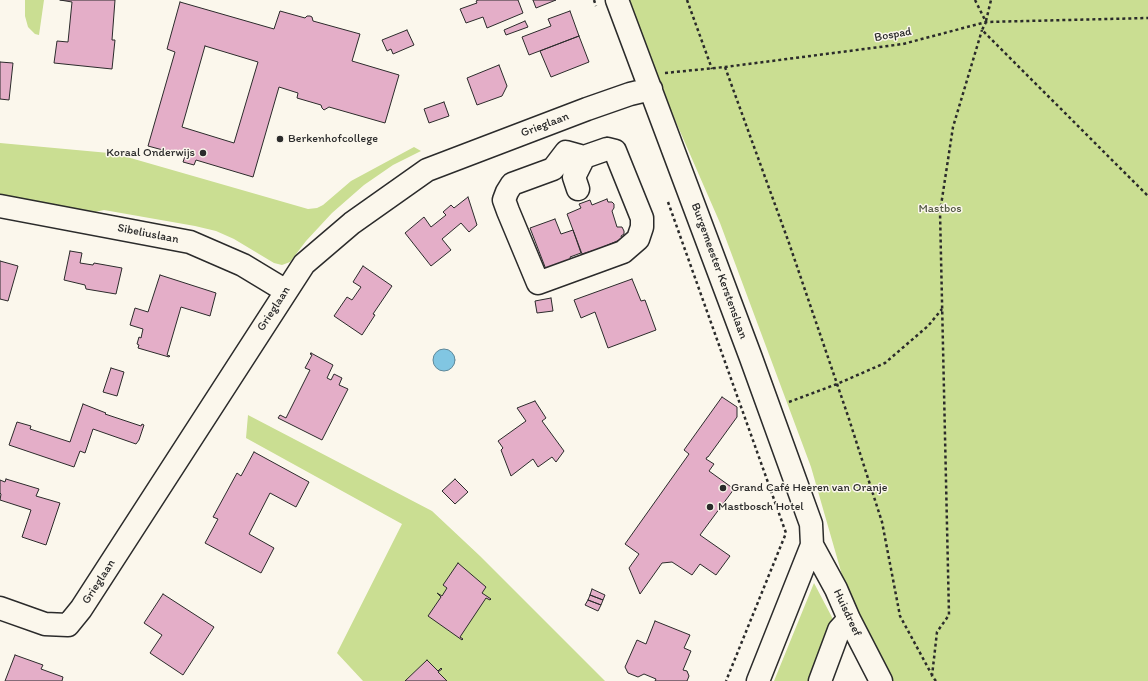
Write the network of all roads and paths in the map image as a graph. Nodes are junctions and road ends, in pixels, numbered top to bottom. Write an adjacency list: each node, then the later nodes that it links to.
1 (594, 0): 6 (path)
2 (617, 0): 12 (street, Burgemeester Kerstenslaan)
3 (687, 0): 11 (path)
4 (975, 0): 8 (path)
5 (991, 0): 8 (path)
6 (597, 7)
7 (1148, 18): 8 (path, Bospad)
8 (986, 22): 9 (path); 10 (path, Bospad)
9 (982, 30): 16 (path); 20 (path)
10 (725, 68): 11 (path, Bospad); 21 (path)
11 (712, 69): 12 (path, Bospad)
12 (651, 90): 13 (street, Grieglaan); 22 (street, Burgemeester Kerstenslaan)
13 (555, 121): 14 (street); 19 (street, Grieglaan)
14 (575, 154): 15 (street); 15 (street); 15 (street)
15 (553, 169)
16 (1148, 196)
17 (667, 198): 28 (path)
18 (0, 206): 19 (street, Sibeliuslaan)
19 (286, 291): 24 (street, Grieglaan)
20 (943, 308): 21 (path); 26 (path)
21 (837, 384): 22 (path); 26 (path)
22 (770, 410): 23 (street, Burgemeester Kerstenslaan)
23 (812, 545): 25 (street, Huisdreef); 29 (street)
24 (0, 608)
25 (849, 619): 27 (street); 30 (street, Huisdreef)
26 (932, 676): 31 (path)
27 (825, 678)
28 (726, 681)
29 (758, 681)
30 (881, 681)
31 (936, 681)

